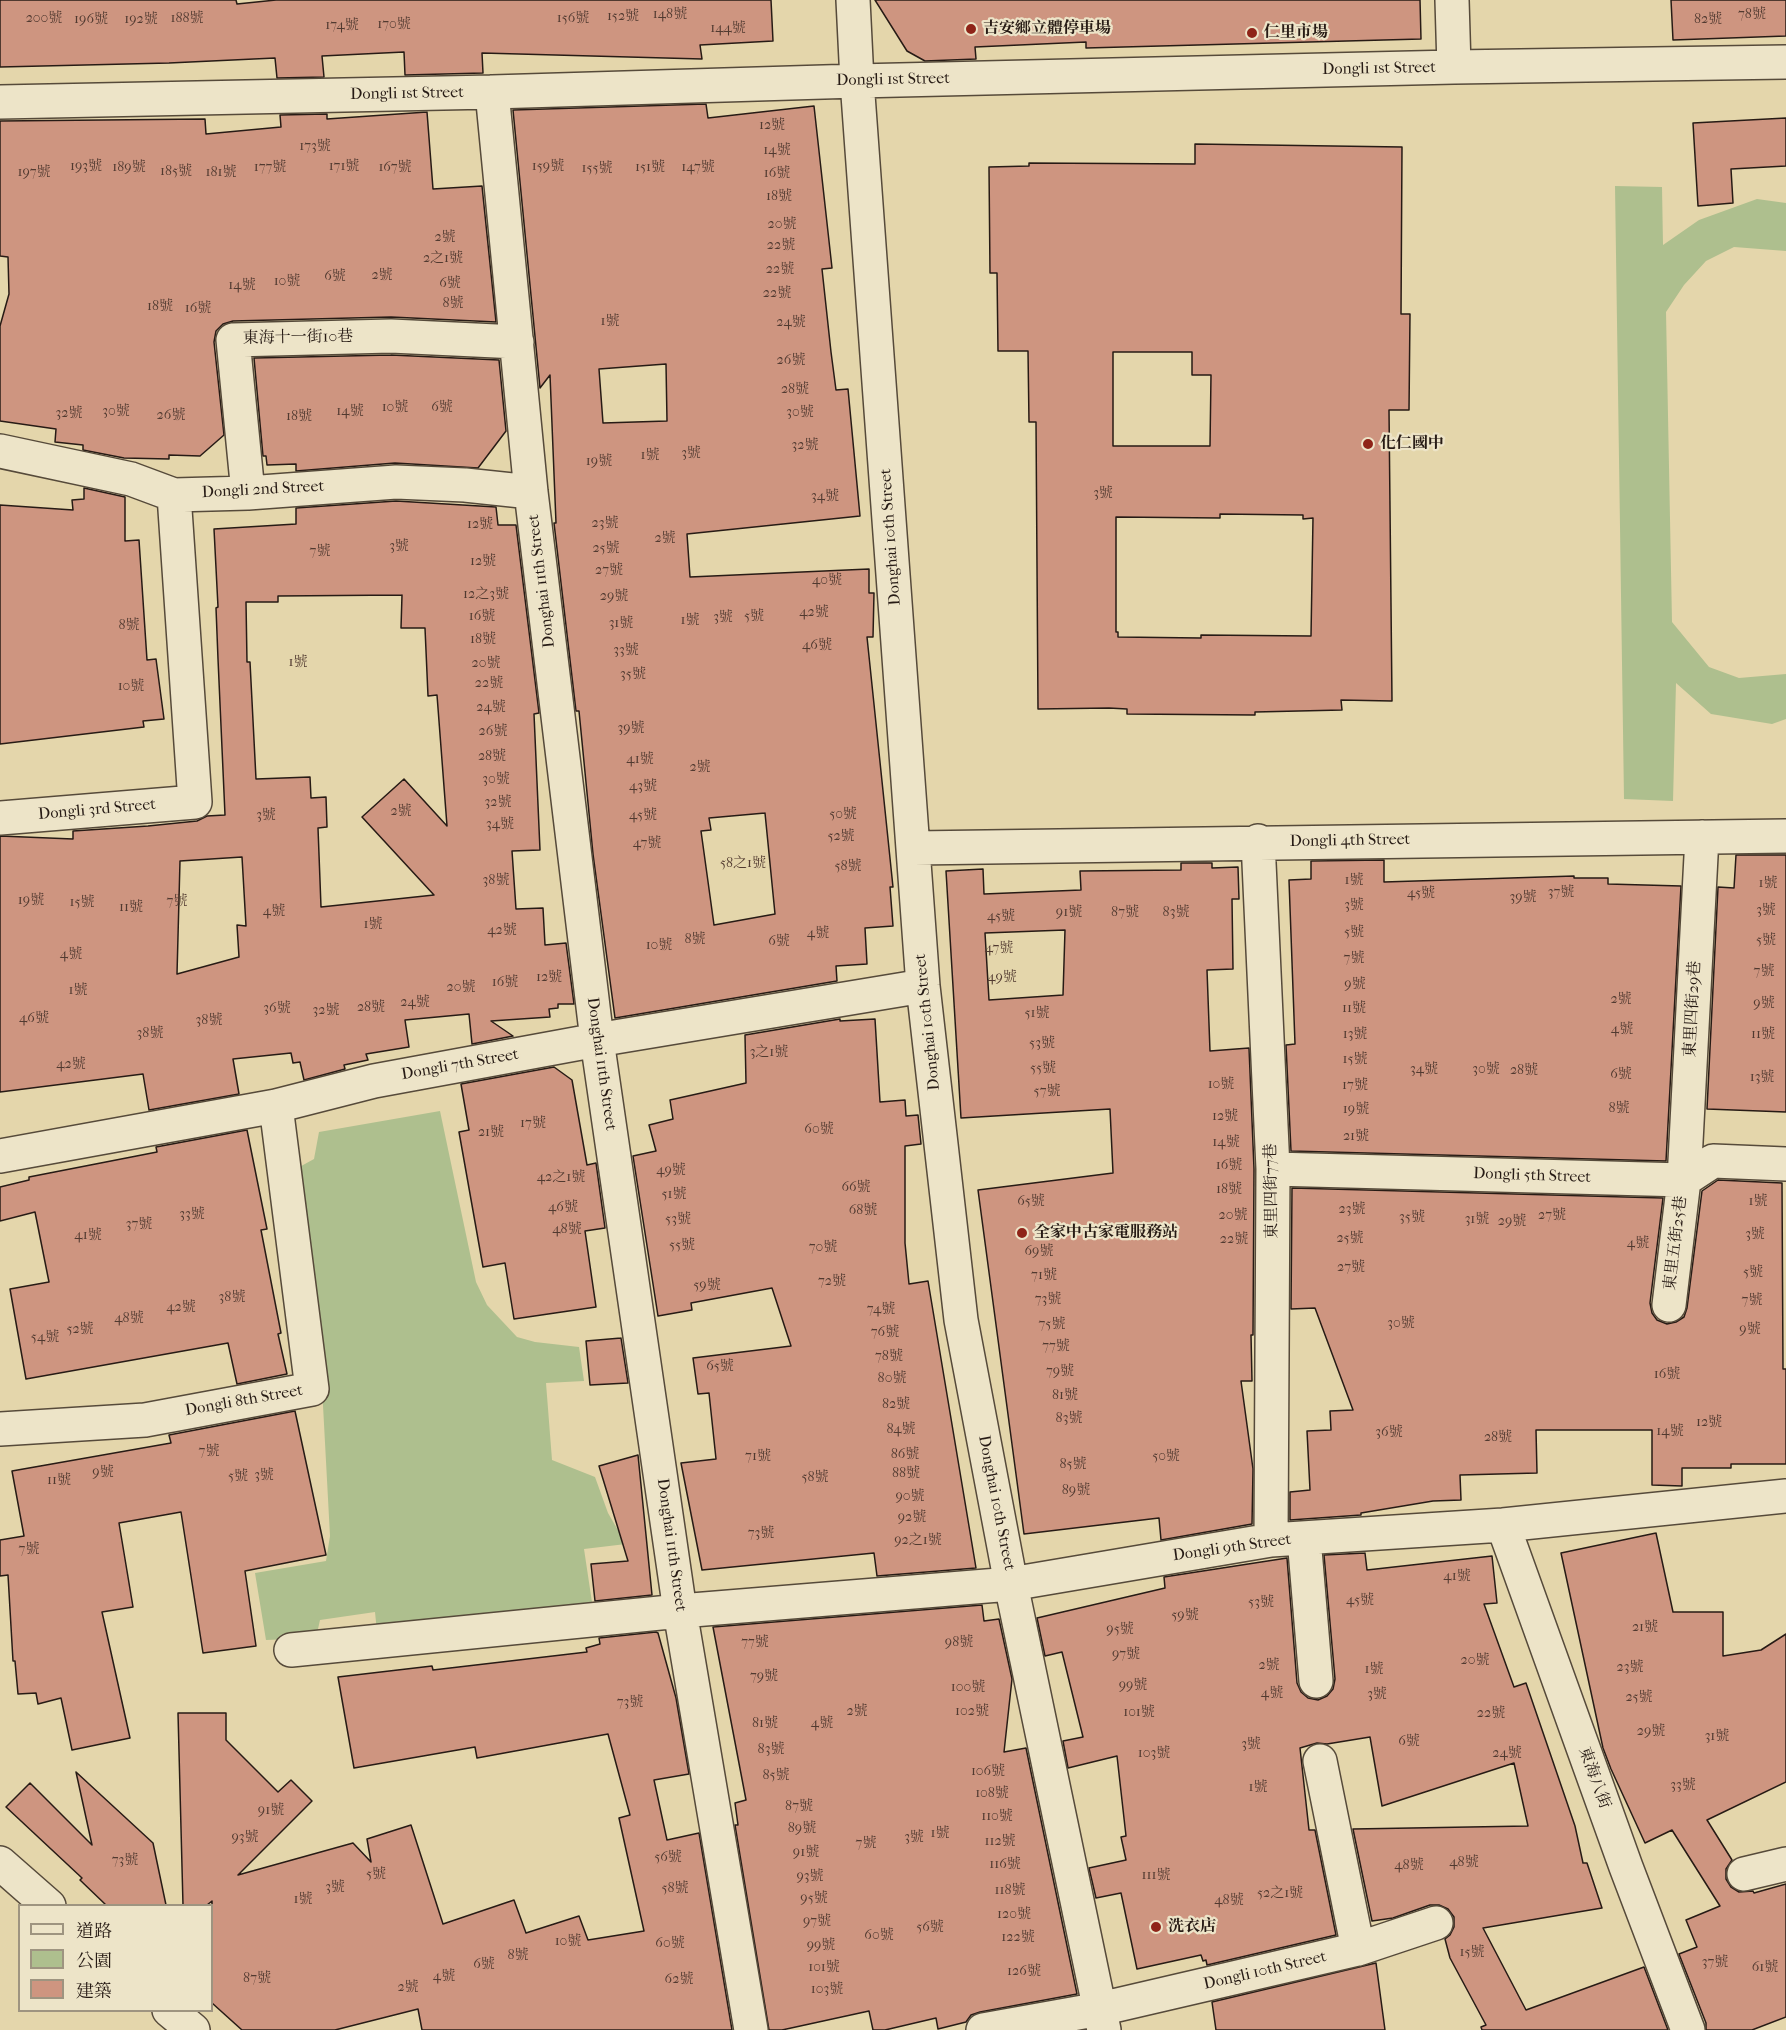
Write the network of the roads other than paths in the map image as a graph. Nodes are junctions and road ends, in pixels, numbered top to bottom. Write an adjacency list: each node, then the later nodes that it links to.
1 (853, 0): 5 (street, Donghai 10th Street)
2 (1452, 0): 4 (street)
3 (1786, 62): 4 (street, Dongli 1st Street)
4 (1454, 67): 5 (street, Dongli 1st Street)
5 (857, 81): 6 (street, Dongli 1st Street); 17 (street, Donghai 10th Street)
6 (492, 92): 7 (street, Dongli 1st Street); 8 (street, Donghai 11th Street)
7 (0, 102)
8 (517, 342): 10 (street, Donghai 11th Street); 11 (street, 東海十一街10巷)
9 (0, 451): 12 (street, Dongli 2nd Street)
10 (531, 492): 11 (street, Dongli 2nd Street); 19 (street, Donghai 11th Street)
11 (248, 493): 12 (street, Dongli 2nd Street)
12 (174, 495): 13 (street, Dongli 3rd Street)
13 (0, 818)
14 (1786, 836): 15 (street, Dongli 4th Street)
15 (1702, 837): 16 (street, Dongli 4th Street); 24 (street, 東里四街29巷)
16 (1258, 842): 17 (street, Dongli 4th Street); 23 (street, 東里四街77巷)
17 (914, 848): 18 (street, Donghai 10th Street)
18 (923, 986): 19 (street, Dongli 7th Street); 31 (street, Donghai 10th Street)
19 (597, 1040): 20 (street, Dongli 7th Street); 32 (street, Donghai 11th Street)
20 (276, 1106): 21 (street, Dongli 7th Street); 26 (street, Dongli 8th Street)
21 (0, 1156)
22 (1786, 1164): 24 (street)
23 (1273, 1169): 24 (street, Dongli 5th Street); 30 (street, 東里四街77巷)
24 (1684, 1180): 25 (street, 東里五街25巷)
25 (1669, 1305)
26 (0, 1429)
27 (1786, 1496): 28 (street, Dongli 9th Street)
28 (1503, 1525): 29 (street, Dongli 9th Street); 47 (street, 東海八街)
29 (1304, 1538): 30 (street, Dongli 9th Street); 34 (street)
30 (1271, 1540): 31 (street, Dongli 9th Street)
31 (1011, 1584): 32 (street, Dongli 9th Street); 43 (street, Donghai 10th Street)
32 (680, 1611): 33 (street, Dongli 9th Street); 45 (street, Donghai 11th Street)
33 (291, 1650)
34 (1316, 1681)
35 (1320, 1761): 41 (street)
36 (1786, 1864): 38 (street)
37 (2, 1869): 39 (street)
38 (1744, 1874)
39 (48, 1904)
40 (1436, 1923): 41 (street, Dongli 10th Street)
41 (1358, 1949): 43 (street, Dongli 10th Street)
42 (171, 2012): 44 (street)
43 (1102, 2019): 46 (street, Dongli 10th Street)
44 (193, 2030)
45 (751, 2030)
46 (983, 2030)
47 (1688, 2030)

